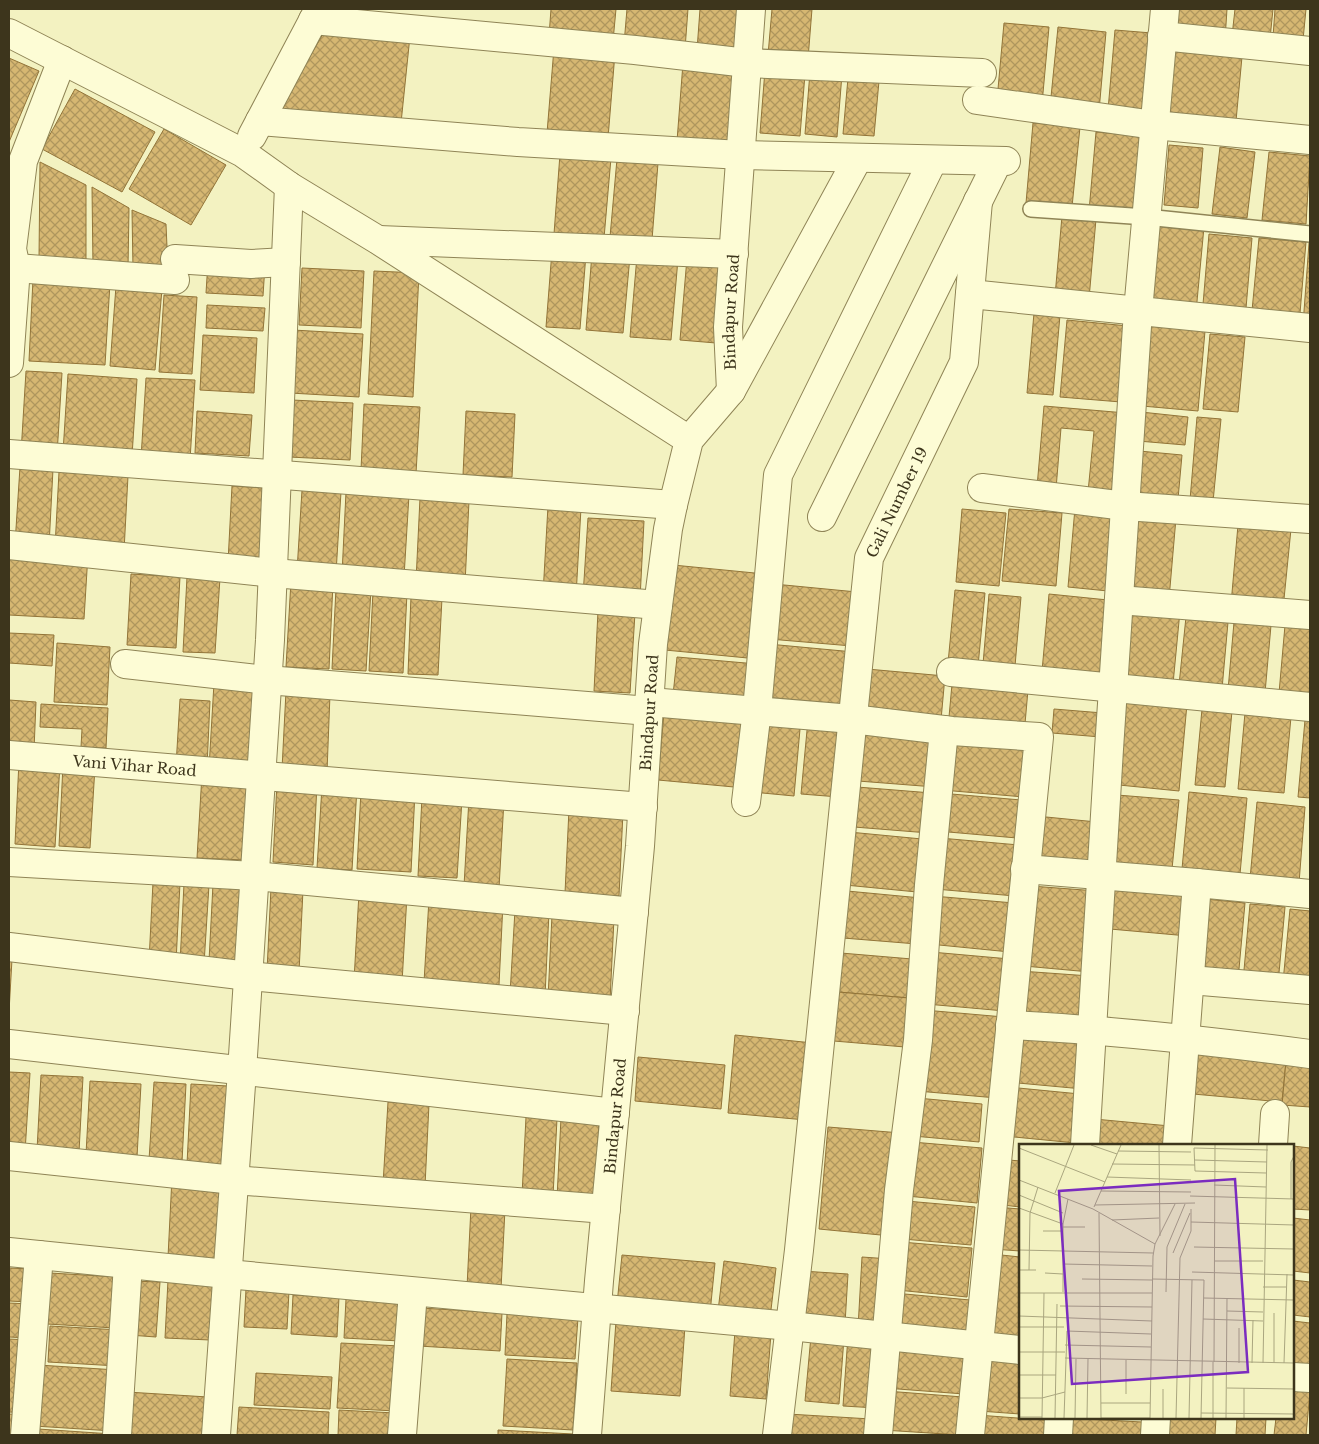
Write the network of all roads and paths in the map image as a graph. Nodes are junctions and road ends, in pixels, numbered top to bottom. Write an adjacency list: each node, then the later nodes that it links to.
1 (752, 9): 8 (street, Bindapur Road)
2 (1164, 9): 5 (street)
3 (316, 14): 8 (street); 11 (street)
4 (9, 33): 7 (street)
5 (1162, 36): 6 (street); 12 (street)
6 (1310, 51)
7 (62, 60): 14 (street); 16 (street)
8 (748, 63): 9 (street); 15 (street, Bindapur Road)
9 (982, 73)
10 (977, 100): 12 (street)
11 (260, 121): 14 (street); 15 (street)
12 (1154, 124): 13 (street); 22 (street)
13 (1310, 140)
14 (244, 153): 19 (street)
15 (741, 155): 17 (street); 25 (street, Bindapur Road)
16 (16, 158): 26 (street)
17 (858, 158): 18 (street); 33 (street)
18 (933, 160): 20 (street); 53 (street)
19 (290, 186): 24 (street); 27 (street)
20 (978, 201): 28 (street, Gali Number 19); 40 (street)
21 (1031, 209): 22 (lane)
22 (1146, 218): 23 (lane); 30 (street)
23 (1310, 234)
24 (378, 240): 25 (street); 34 (street)
25 (734, 254): 33 (street, Bindapur Road)
26 (12, 255): 27 (street); 29 (street)
27 (286, 262): 36 (street)
28 (970, 294): 30 (street); 54 (street, Gali Number 19)
29 (11, 301): 32 (street)
30 (1138, 311): 31 (street); 39 (street)
31 (1310, 328)
32 (9, 363)
33 (731, 391): 34 (street, Bindapur Road)
34 (688, 440): 38 (street, Bindapur Road)
35 (9, 454): 36 (street)
36 (276, 475): 38 (street); 43 (street)
37 (982, 488): 39 (street)
38 (673, 505): 45 (street, Bindapur Road)
39 (1125, 506): 41 (street); 44 (street)
40 (822, 517)
41 (1310, 519)
42 (9, 544): 43 (street)
43 (272, 573): 45 (street); 49 (street)
44 (1119, 600): 46 (street); 50 (street)
45 (658, 606): 51 (street, Bindapur Road)
46 (1310, 615)
47 (125, 664): 49 (street)
48 (951, 672): 50 (street)
49 (267, 680): 51 (street); 57 (street)
50 (1113, 688): 52 (street); 62 (street)
51 (649, 706): 53 (street); 59 (street, Bindapur Road)
52 (1310, 707)
53 (757, 710): 54 (street); 58 (street)
54 (852, 718): 55 (street); 92 (street, Gali Number 19)
55 (944, 730): 61 (street); 93 (street)
56 (9, 755): 57 (street, Vani Vihar Road)
57 (261, 775): 59 (street, Vani Vihar Road); 63 (street)
58 (746, 802)
59 (643, 806): 66 (street, Bindapur Road)
60 (9, 862): 63 (street)
61 (1025, 869): 62 (street); 72 (street)
62 (1101, 875): 64 (street); 73 (street)
63 (254, 876): 66 (street); 68 (street)
64 (1197, 883): 65 (street); 69 (street)
65 (1310, 894)
66 (634, 912): 71 (street, Bindapur Road)
67 (9, 947): 68 (street)
68 (248, 976): 71 (street); 77 (street)
69 (1190, 980): 70 (street); 74 (street)
70 (1310, 990)
71 (625, 1011): 78 (street, Bindapur Road)
72 (1010, 1025): 73 (street); 94 (street)
73 (1092, 1029): 74 (street); 80 (street)
74 (1185, 1038): 76 (street); 81 (street)
75 (9, 1044): 77 (street)
76 (1310, 1054)
77 (242, 1071): 78 (street); 84 (street)
78 (615, 1113): 85 (street, Bindapur Road)
79 (1275, 1114): 82 (street)
80 (1085, 1144)
81 (1177, 1144)
82 (1273, 1144)
83 (9, 1156): 84 (street)
84 (234, 1180): 85 (street); 89 (street)
85 (606, 1209): 91 (street, Bindapur Road)
86 (9, 1252): 87 (street)
87 (39, 1255): 88 (street); 100 (street)
88 (128, 1264): 89 (street); 101 (street)
89 (228, 1274): 90 (street); 102 (street)
90 (413, 1292): 91 (street); 103 (street)
91 (597, 1309): 92 (street); 104 (street, Bindapur Road)
92 (790, 1326): 93 (street); 105 (street, Gali Number 19)
93 (887, 1337): 94 (street); 106 (street)
94 (978, 1345): 95 (street); 107 (street)
95 (1019, 1350)
96 (1294, 1377): 97 (street)
97 (1310, 1378)
98 (1059, 1419): 108 (street)
99 (1156, 1419): 109 (street)
100 (25, 1435)
101 (117, 1435)
102 (216, 1435)
103 (402, 1435)
104 (587, 1435)
105 (776, 1435)
106 (878, 1435)
107 (970, 1435)
108 (1058, 1435)
109 (1155, 1435)

